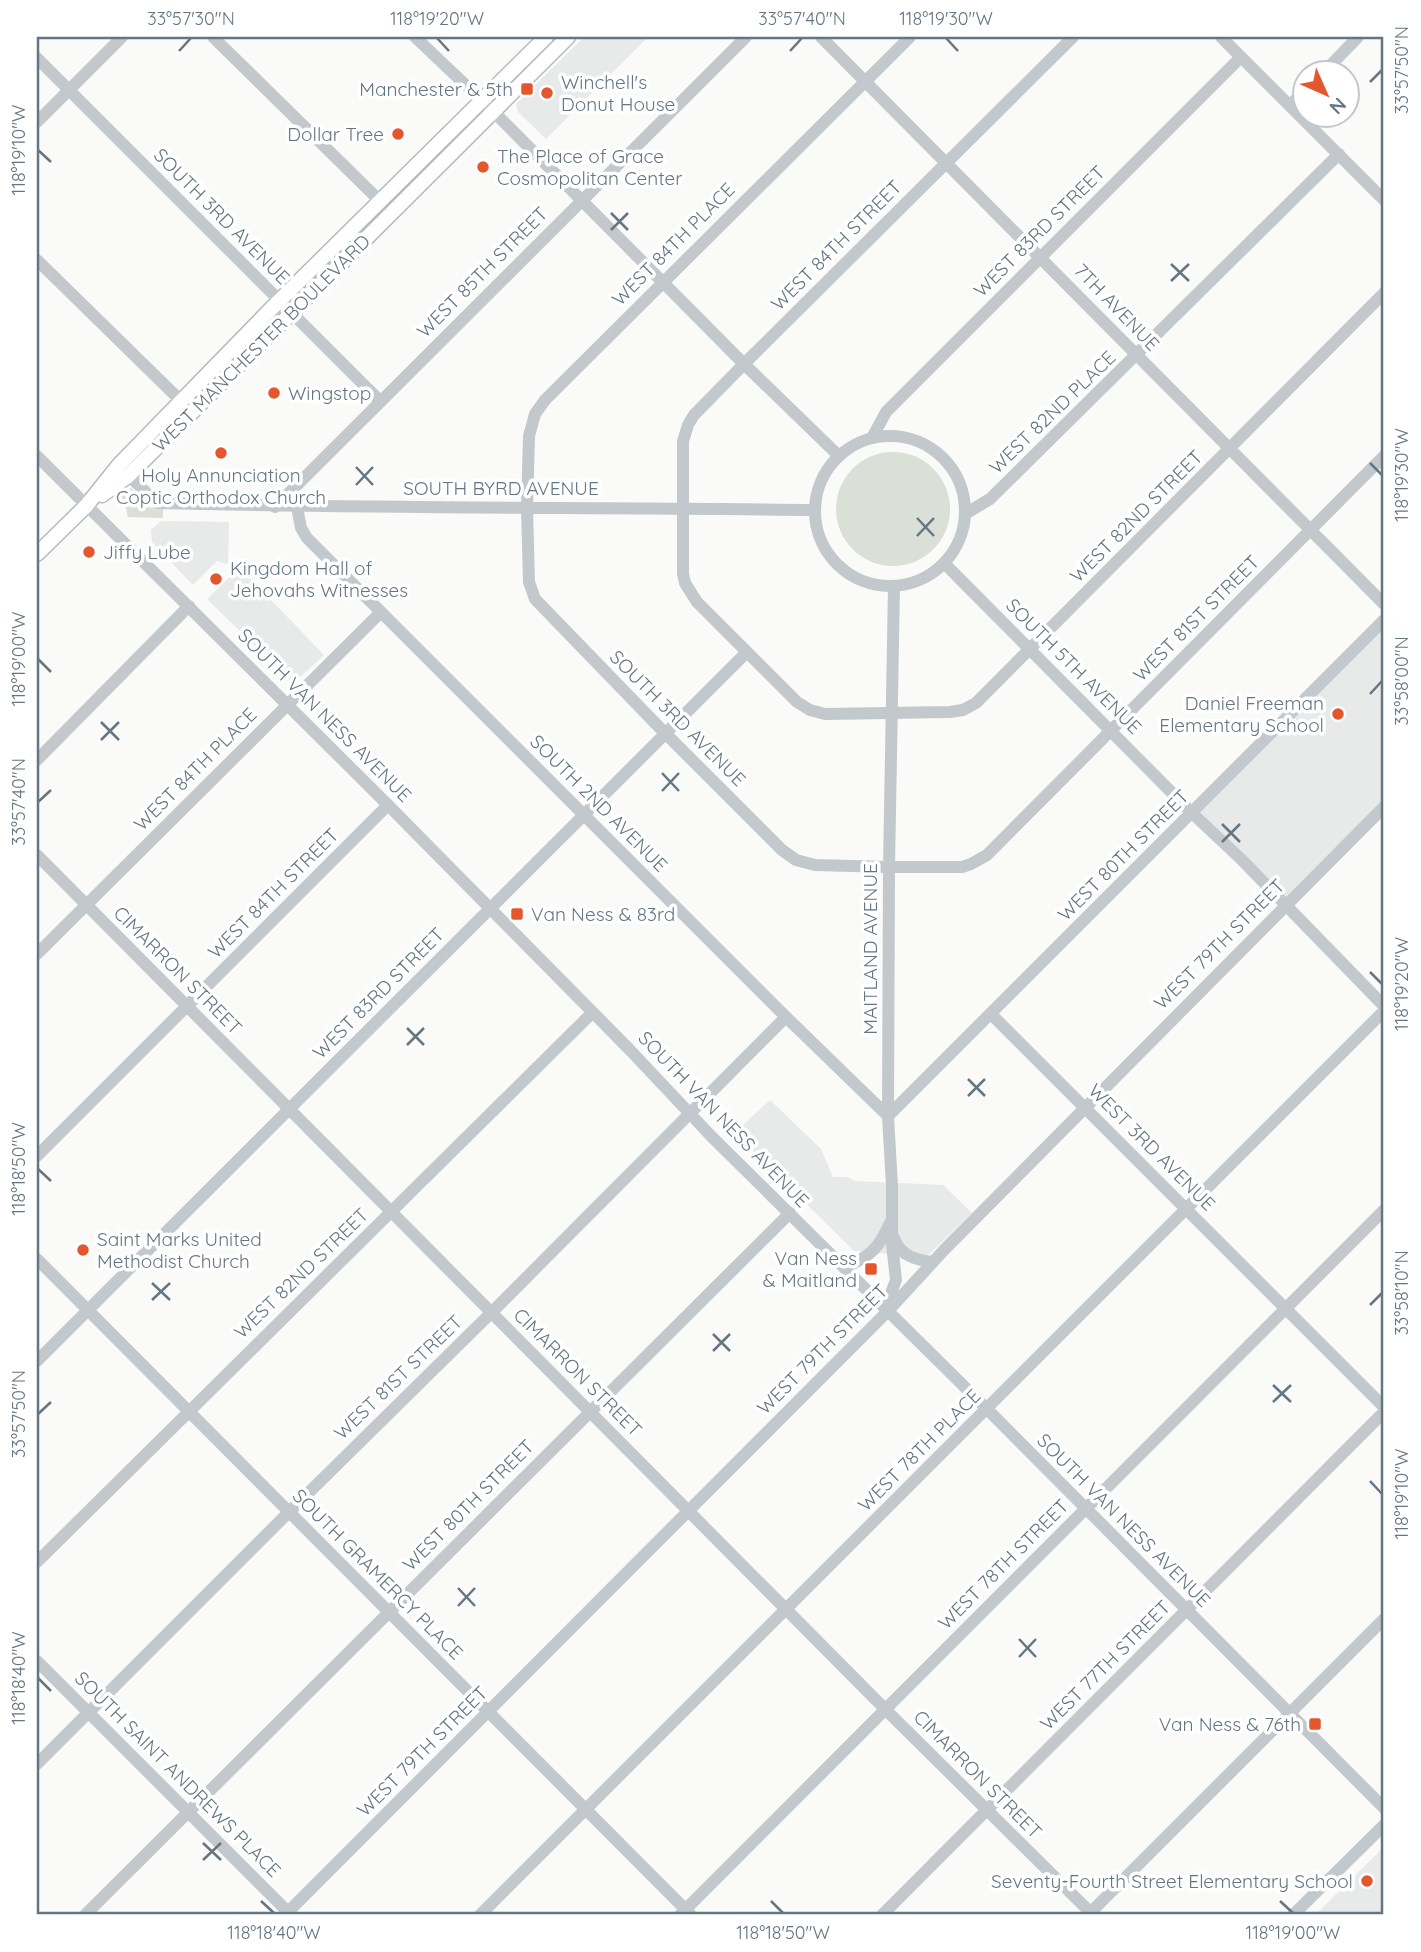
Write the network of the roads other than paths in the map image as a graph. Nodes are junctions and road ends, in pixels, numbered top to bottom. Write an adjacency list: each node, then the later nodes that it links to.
1 (122, 37): 16 (street)
2 (213, 37): 25 (street)
3 (415, 37): 17 (street)
4 (546, 37): 17 (main road, WEST MANCHESTER BOULEVARD)
5 (568, 37): 19 (main road, WEST MANCHESTER BOULEVARD)
6 (746, 37): 24 (street, WEST 85TH STREET)
7 (821, 37): 15 (street, 7TH AVENUE)
8 (910, 37): 15 (street, WEST 84TH PLACE)
9 (1073, 37): 22 (street, WEST 84TH STREET)
10 (1221, 37): 12 (street)
11 (1358, 37): 14 (street)
12 (1241, 57): 18 (street); 26 (street, WEST 83RD STREET)
13 (37, 58): 16 (street, SOUTH 3RD AVENUE)
14 (1336, 60)
15 (865, 81): 22 (street, 7TH AVENUE); 28 (street, WEST 84TH PLACE)
16 (69, 90): 20 (street); 30 (street, SOUTH 3RD AVENUE)
17 (481, 100): 19 (street); 25 (main road, WEST MANCHESTER BOULEVARD)
18 (1290, 106): 21 (street)
19 (493, 111): 24 (street); 31 (main road, WEST MANCHESTER BOULEVARD)
20 (37, 122)
21 (1339, 154): 23 (street); 32 (street, WEST 82ND PLACE)
22 (946, 164): 26 (street, 7TH AVENUE); 33 (street, WEST 84TH STREET)
23 (1384, 200)
24 (582, 201): 28 (street); 35 (street, WEST 85TH STREET)
25 (381, 202): 30 (main road, WEST MANCHESTER BOULEVARD)
26 (1040, 256): 32 (street, 7TH AVENUE); 36 (street, WEST 83RD STREET)
27 (37, 260): 34 (street)
28 (662, 281): 33 (street); 46 (street, WEST 84TH PLACE)
29 (1384, 293): 37 (street, WEST 82ND STREET)
30 (279, 301): 31 (street, SOUTH 3RD AVENUE); 34 (main road, WEST MANCHESTER BOULEVARD)
31 (290, 312): 35 (street, SOUTH 3RD AVENUE); 41 (main road, WEST MANCHESTER BOULEVARD)
32 (1137, 355): 37 (street, 7TH AVENUE); 48 (street, WEST 82ND PLACE)
33 (744, 364): 39 (street); 45 (street, WEST 84TH STREET)
34 (181, 401): 41 (main road, WEST MANCHESTER BOULEVARD)
35 (380, 401): 43 (street, WEST 85TH STREET)
36 (872, 438): 39 (street); 48 (street)
37 (1229, 449): 49 (street, 7TH AVENUE); 57 (street, WEST 82ND STREET)
38 (37, 456): 42 (street, SOUTH VAN NESS AVENUE)
39 (839, 456): 47 (street)
40 (1384, 456): 49 (street, WEST 81ST STREET)
41 (123, 471): 42 (main road, WEST MANCHESTER BOULEVARD); 43 (street, SOUTH BYRD AVENUE)
42 (86, 506): 50 (main road, WEST MANCHESTER BOULEVARD); 54 (street, SOUTH VAN NESS AVENUE)
43 (275, 507): 44 (street, SOUTH BYRD AVENUE)
44 (297, 507): 46 (street, SOUTH BYRD AVENUE); 55 (street, SOUTH 2ND AVENUE)
45 (682, 507): 46 (street, SOUTH BYRD AVENUE); 47 (street, SOUTH BYRD AVENUE); 58 (street, WEST 84TH STREET)
46 (527, 508): 62 (street, SOUTH 3RD AVENUE)
47 (815, 510): 52 (street)
48 (965, 514): 51 (street)
49 (1311, 530): 53 (street, 7TH AVENUE); 61 (street, WEST 81ST STREET)
50 (37, 554)
51 (944, 563): 52 (street); 57 (street, SOUTH 5TH AVENUE)
52 (894, 586): 60 (street, MAITLAND AVENUE)
53 (1384, 604)
54 (189, 606): 59 (street, SOUTH VAN NESS AVENUE); 63 (street)
55 (381, 612): 59 (street, WEST 84TH PLACE); 67 (street, SOUTH 2ND AVENUE)
56 (1384, 620): 66 (street, WEST 80TH STREET)
57 (1031, 650): 60 (street, WEST 82ND STREET); 61 (street, SOUTH 5TH AVENUE)
58 (747, 652): 60 (street, WEST 82ND STREET); 62 (street, WEST 83RD STREET)
59 (288, 705): 64 (street, SOUTH VAN NESS AVENUE); 70 (street, WEST 84TH PLACE)
60 (891, 714): 69 (street, MAITLAND AVENUE)
61 (1111, 730): 66 (street, SOUTH 5TH AVENUE); 69 (street, WEST 81ST STREET)
62 (666, 734): 67 (street, WEST 83RD STREET); 69 (street, SOUTH 3RD AVENUE)
63 (37, 760)
64 (388, 805): 72 (street, SOUTH VAN NESS AVENUE); 74 (street, WEST 84TH STREET)
65 (1384, 807): 71 (street, WEST 79TH STREET)
66 (1192, 813): 71 (street, SOUTH 5TH AVENUE); 77 (street, WEST 80TH STREET)
67 (584, 816): 72 (street, WEST 83RD STREET); 78 (street, SOUTH 2ND AVENUE)
68 (37, 855): 70 (street, CIMARRON STREET)
69 (889, 867): 82 (street, MAITLAND AVENUE)
70 (86, 905): 73 (street, WEST 84TH PLACE); 74 (street, CIMARRON STREET)
71 (1286, 905): 75 (street, SOUTH 5TH AVENUE); 79 (street, WEST 79TH STREET)
72 (489, 908): 76 (street, SOUTH VAN NESS AVENUE); 80 (street, WEST 83RD STREET)
73 (37, 954)
74 (187, 1006): 80 (street, CIMARRON STREET); 83 (street, WEST 84TH STREET)
75 (1384, 1008): 84 (street, WEST 78TH PLACE)
76 (592, 1013): 81 (street, SOUTH VAN NESS AVENUE); 86 (street, WEST 82ND STREET)
77 (991, 1014): 79 (street, WEST 3RD AVENUE); 82 (street, WEST 80TH STREET)
78 (786, 1017): 81 (street, WEST 81ST STREET); 82 (street, SOUTH 2ND AVENUE)
79 (1085, 1107): 84 (street, WEST 3RD AVENUE); 90 (street, WEST 79TH STREET)
80 (289, 1109): 86 (street, CIMARRON STREET); 93 (street, WEST 83RD STREET)
81 (690, 1113): 87 (street, SOUTH VAN NESS AVENUE); 95 (street, WEST 81ST STREET)
82 (888, 1116): 88 (street, MAITLAND AVENUE)
83 (37, 1156)
84 (1186, 1209): 92 (street, WEST 3RD AVENUE); 97 (street, WEST 78TH PLACE)
85 (1384, 1210): 92 (street, WEST 78TH STREET)
86 (392, 1211): 95 (street, CIMARRON STREET); 99 (street, WEST 82ND STREET)
87 (790, 1213): 91 (street, SOUTH VAN NESS AVENUE); 100 (street, WEST 80TH STREET)
88 (892, 1226): 90 (street); 91 (street); 94 (street, MAITLAND AVENUE)
89 (37, 1259): 93 (street, SOUTH GRAMERCY PLACE)
90 (933, 1262): 94 (street, WEST 79TH STREET)
91 (845, 1268): 94 (street, SOUTH VAN NESS AVENUE)
92 (1285, 1309): 98 (street); 101 (street, WEST 78TH STREET)
93 (88, 1310): 96 (street, WEST 83RD STREET); 99 (street, SOUTH GRAMERCY PLACE)
94 (888, 1311): 97 (street, SOUTH VAN NESS AVENUE); 102 (street, WEST 79TH STREET)
95 (492, 1312): 100 (street, CIMARRON STREET); 103 (street, WEST 81ST STREET)
96 (37, 1361)
97 (987, 1409): 101 (street, SOUTH VAN NESS AVENUE); 105 (street, WEST 78TH PLACE)
98 (1384, 1410): 106 (street, WEST 77TH STREET)
99 (188, 1411): 103 (street, SOUTH GRAMERCY PLACE); 104 (street, WEST 82ND STREET)
100 (589, 1411): 102 (street, CIMARRON STREET); 107 (street, WEST 80TH STREET)
101 (1086, 1508): 106 (street, SOUTH VAN NESS AVENUE); 110 (street, WEST 78TH STREET)
102 (689, 1511): 105 (street, CIMARRON STREET); 112 (street, WEST 79TH STREET)
103 (289, 1512): 107 (street, SOUTH GRAMERCY PLACE); 111 (street, WEST 81ST STREET)
104 (37, 1562)
105 (788, 1609): 110 (street, CIMARRON STREET); 116 (street, WEST 78TH PLACE)
106 (1187, 1611): 113 (street, SOUTH VAN NESS AVENUE); 117 (street, WEST 77TH STREET)
107 (388, 1612): 112 (street, SOUTH GRAMERCY PLACE); 118 (street, WEST 80TH STREET)
108 (1384, 1619): 113 (street)
109 (37, 1661): 111 (street, SOUTH SAINT ANDREWS PLACE)
110 (885, 1709): 117 (street, CIMARRON STREET); 120 (street, WEST 78TH STREET)
111 (88, 1712): 114 (street, WEST 81ST STREET); 118 (street, SOUTH SAINT ANDREWS PLACE)
112 (488, 1712): 116 (street, SOUTH GRAMERCY PLACE); 121 (street, WEST 79TH STREET)
113 (1290, 1714): 115 (street, SOUTH VAN NESS AVENUE); 122 (street)
114 (37, 1764)
115 (1384, 1808)
116 (587, 1810): 120 (street, SOUTH GRAMERCY PLACE); 124 (street, WEST 78TH PLACE)
117 (988, 1810): 122 (street, CIMARRON STREET); 125 (street, WEST 77TH STREET)
118 (188, 1812): 121 (street, SOUTH SAINT ANDREWS PLACE); 123 (street, WEST 80TH STREET)
119 (1384, 1825): 126 (street)
120 (685, 1913)
121 (288, 1914)
122 (1090, 1914)
123 (85, 1915)
124 (480, 1915)
125 (883, 1915)
126 (1293, 1915)

